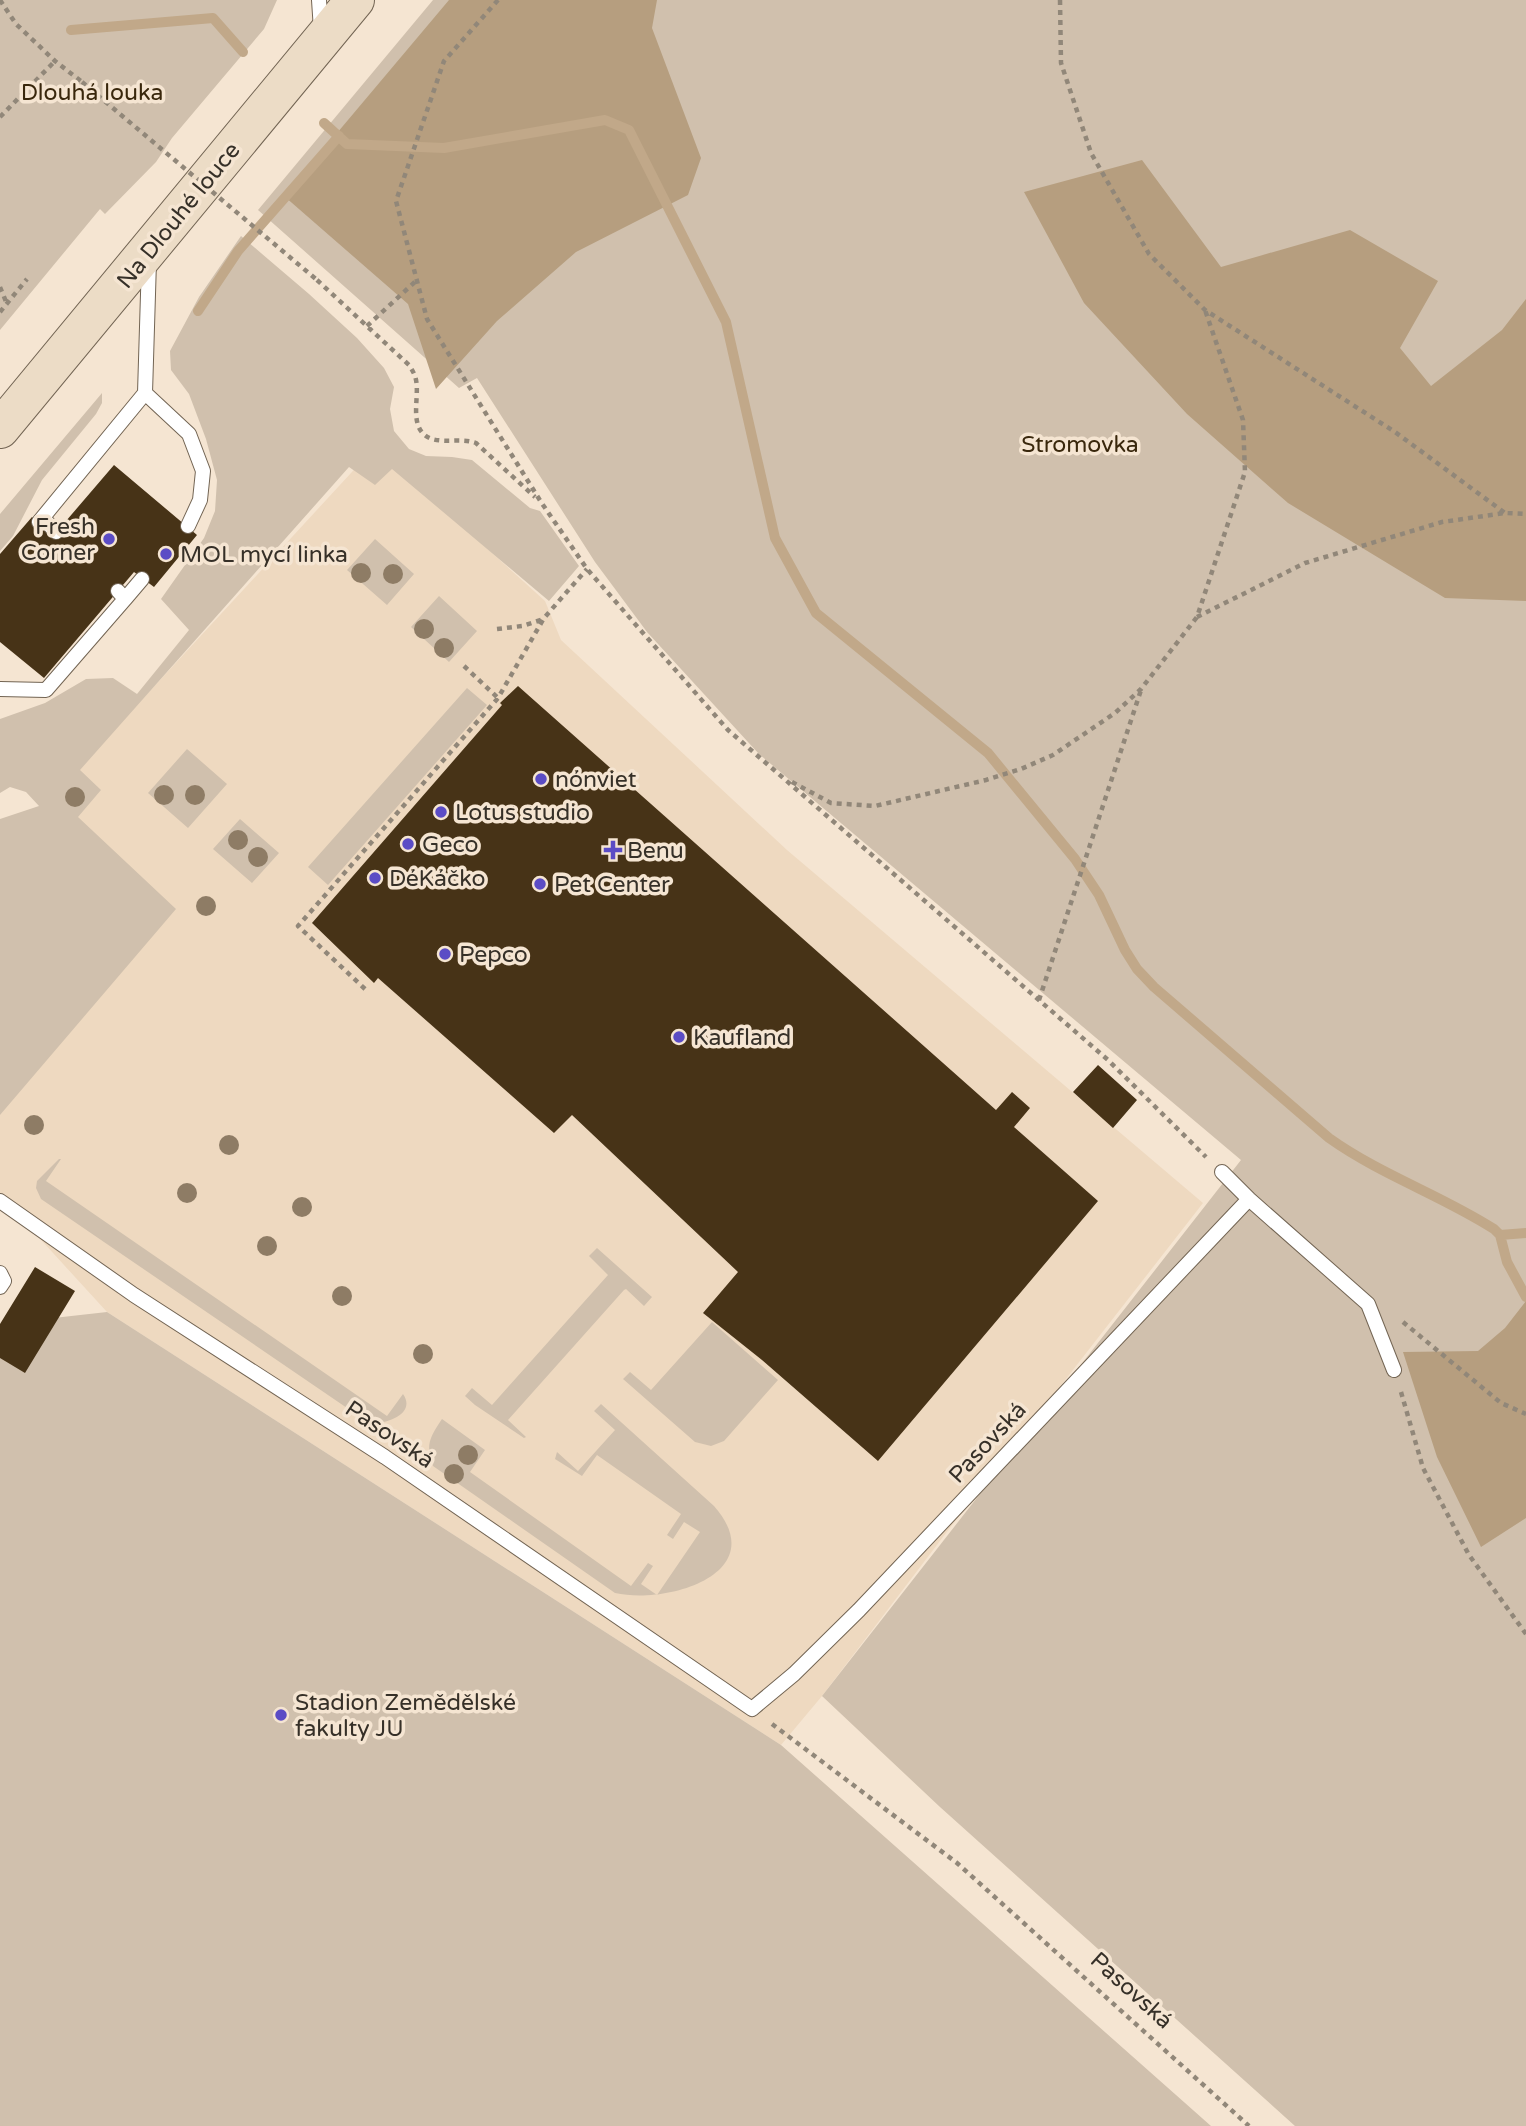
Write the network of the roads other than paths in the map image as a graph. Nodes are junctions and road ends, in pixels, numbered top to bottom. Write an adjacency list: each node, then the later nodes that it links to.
1 (319, 0): 3 (lane)
2 (355, 0): 3 (main road, Na Dlouhé louce)
3 (321, 40): 4 (main road, Na Dlouhé louce)
4 (149, 250): 5 (lane); 6 (main road, Na Dlouhé louce)
5 (145, 393): 7 (lane); 8 (lane)
6 (0, 429)
7 (188, 526)
8 (56, 532)
9 (142, 579): 10 (lane)
10 (0, 689)
11 (1222, 1172): 12 (lane)
12 (1249, 1199): 13 (lane, Pasovská); 16 (lane)
13 (0, 1202)
14 (0, 1273): 15 (lane)
15 (0, 1287)
16 (1394, 1370)

